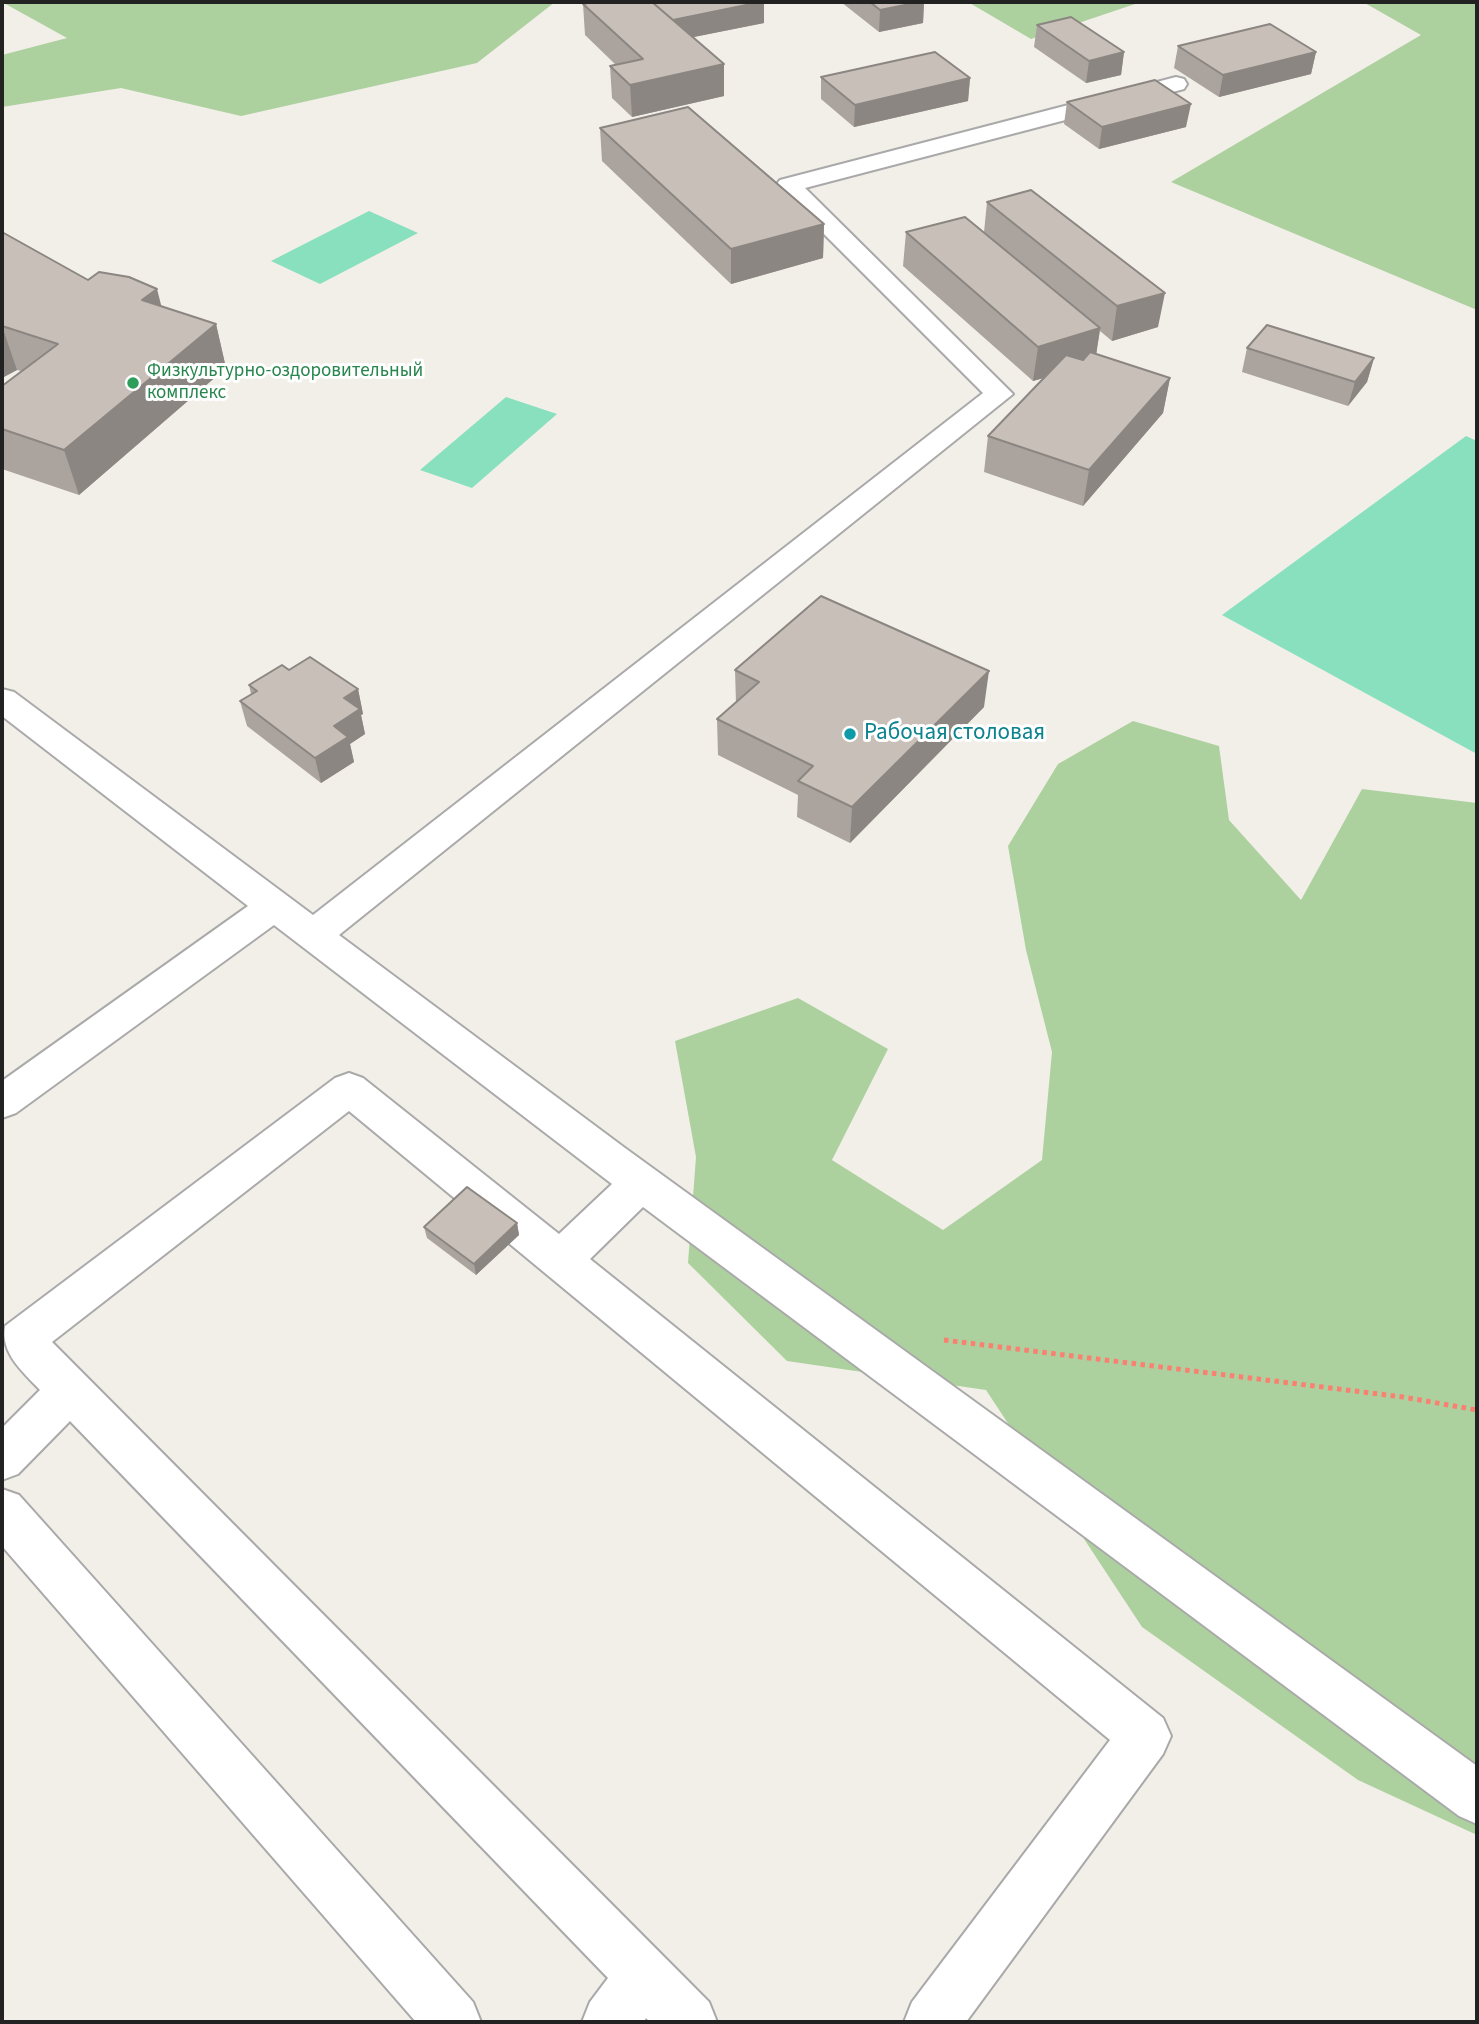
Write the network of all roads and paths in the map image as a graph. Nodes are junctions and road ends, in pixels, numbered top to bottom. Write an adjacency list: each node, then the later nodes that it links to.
1 (1175, 84): 4 (lane)
2 (2, 700): 3 (lane)
3 (274, 906): 4 (lane); 5 (lane)
4 (313, 935): 6 (lane)
5 (2, 1102)
6 (641, 1183): 7 (lane); 13 (lane)
7 (560, 1260): 9 (lane); 18 (lane)
8 (933, 1338): 10 (path)
9 (70, 1390): 11 (lane); 14 (lane)
10 (1477, 1410)
11 (2, 1459)
12 (2, 1511): 15 (lane)
13 (1477, 1798)
14 (643, 1976): 16 (lane); 17 (lane)
15 (453, 2022)
16 (610, 2022)
17 (689, 2022)
18 (932, 2022)

